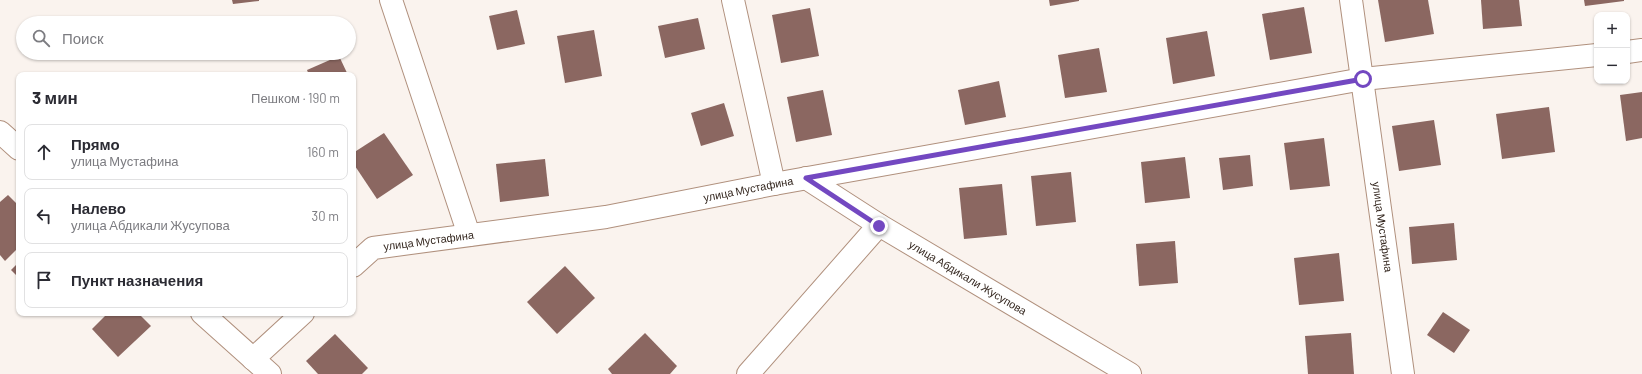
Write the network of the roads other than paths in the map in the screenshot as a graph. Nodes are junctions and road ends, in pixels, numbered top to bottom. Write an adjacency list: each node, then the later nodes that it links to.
1 (391, 0): 13 (street)
2 (733, 0): 11 (street)
3 (1351, 0): 7 (street, улица Мустафина)
4 (1642, 50): 5 (street)
5 (1630, 52)
6 (1594, 55): 7 (street, улица Мустафина)
7 (1363, 79): 10 (street, улица Мустафина); 21 (street, улица Мустафина)
8 (0, 132): 9 (street)
9 (16, 146)
10 (806, 178): 11 (street, улица Мустафина); 12 (street, улица Абдикали Жусупова)
11 (774, 184): 13 (street, улица Мустафина)
12 (879, 226): 19 (street); 20 (street, улица Абдикали Жусупова)
13 (469, 235): 14 (street, улица Мустафина)
14 (356, 263)
15 (205, 316): 17 (street)
16 (300, 316): 17 (street)
17 (253, 359): 18 (street)
18 (270, 374)
19 (748, 374)
20 (1130, 374)
21 (1403, 374)

